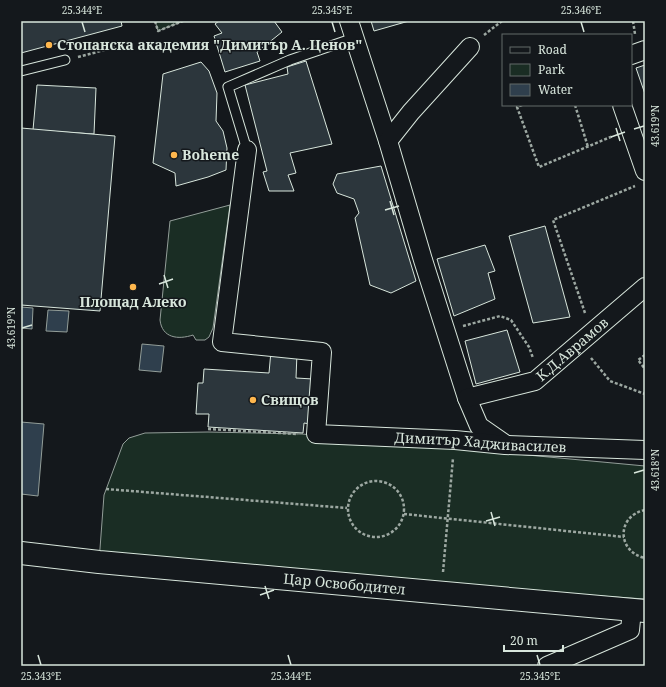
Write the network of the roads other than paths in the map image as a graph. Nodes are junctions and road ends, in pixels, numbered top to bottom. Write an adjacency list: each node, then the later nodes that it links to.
1 (349, 21): 2 (street)
2 (354, 38): 9 (street); 10 (lane)
3 (470, 47): 9 (street)
4 (645, 50): 5 (street)
5 (632, 55)
6 (65, 60): 7 (lane)
7 (21, 71)
8 (622, 106): 11 (street)
9 (388, 141): 13 (street)
10 (247, 150): 14 (street, Димитър Хадживасилев)
11 (642, 178)
12 (645, 287): 13 (street, К.Д.Аврамов)
13 (467, 398): 14 (street)
14 (505, 445): 15 (street, Димитър Хадживасилев)
15 (645, 450)
16 (21, 553): 17 (street, Цар Освободител)
17 (639, 610): 18 (street)
18 (547, 666)

